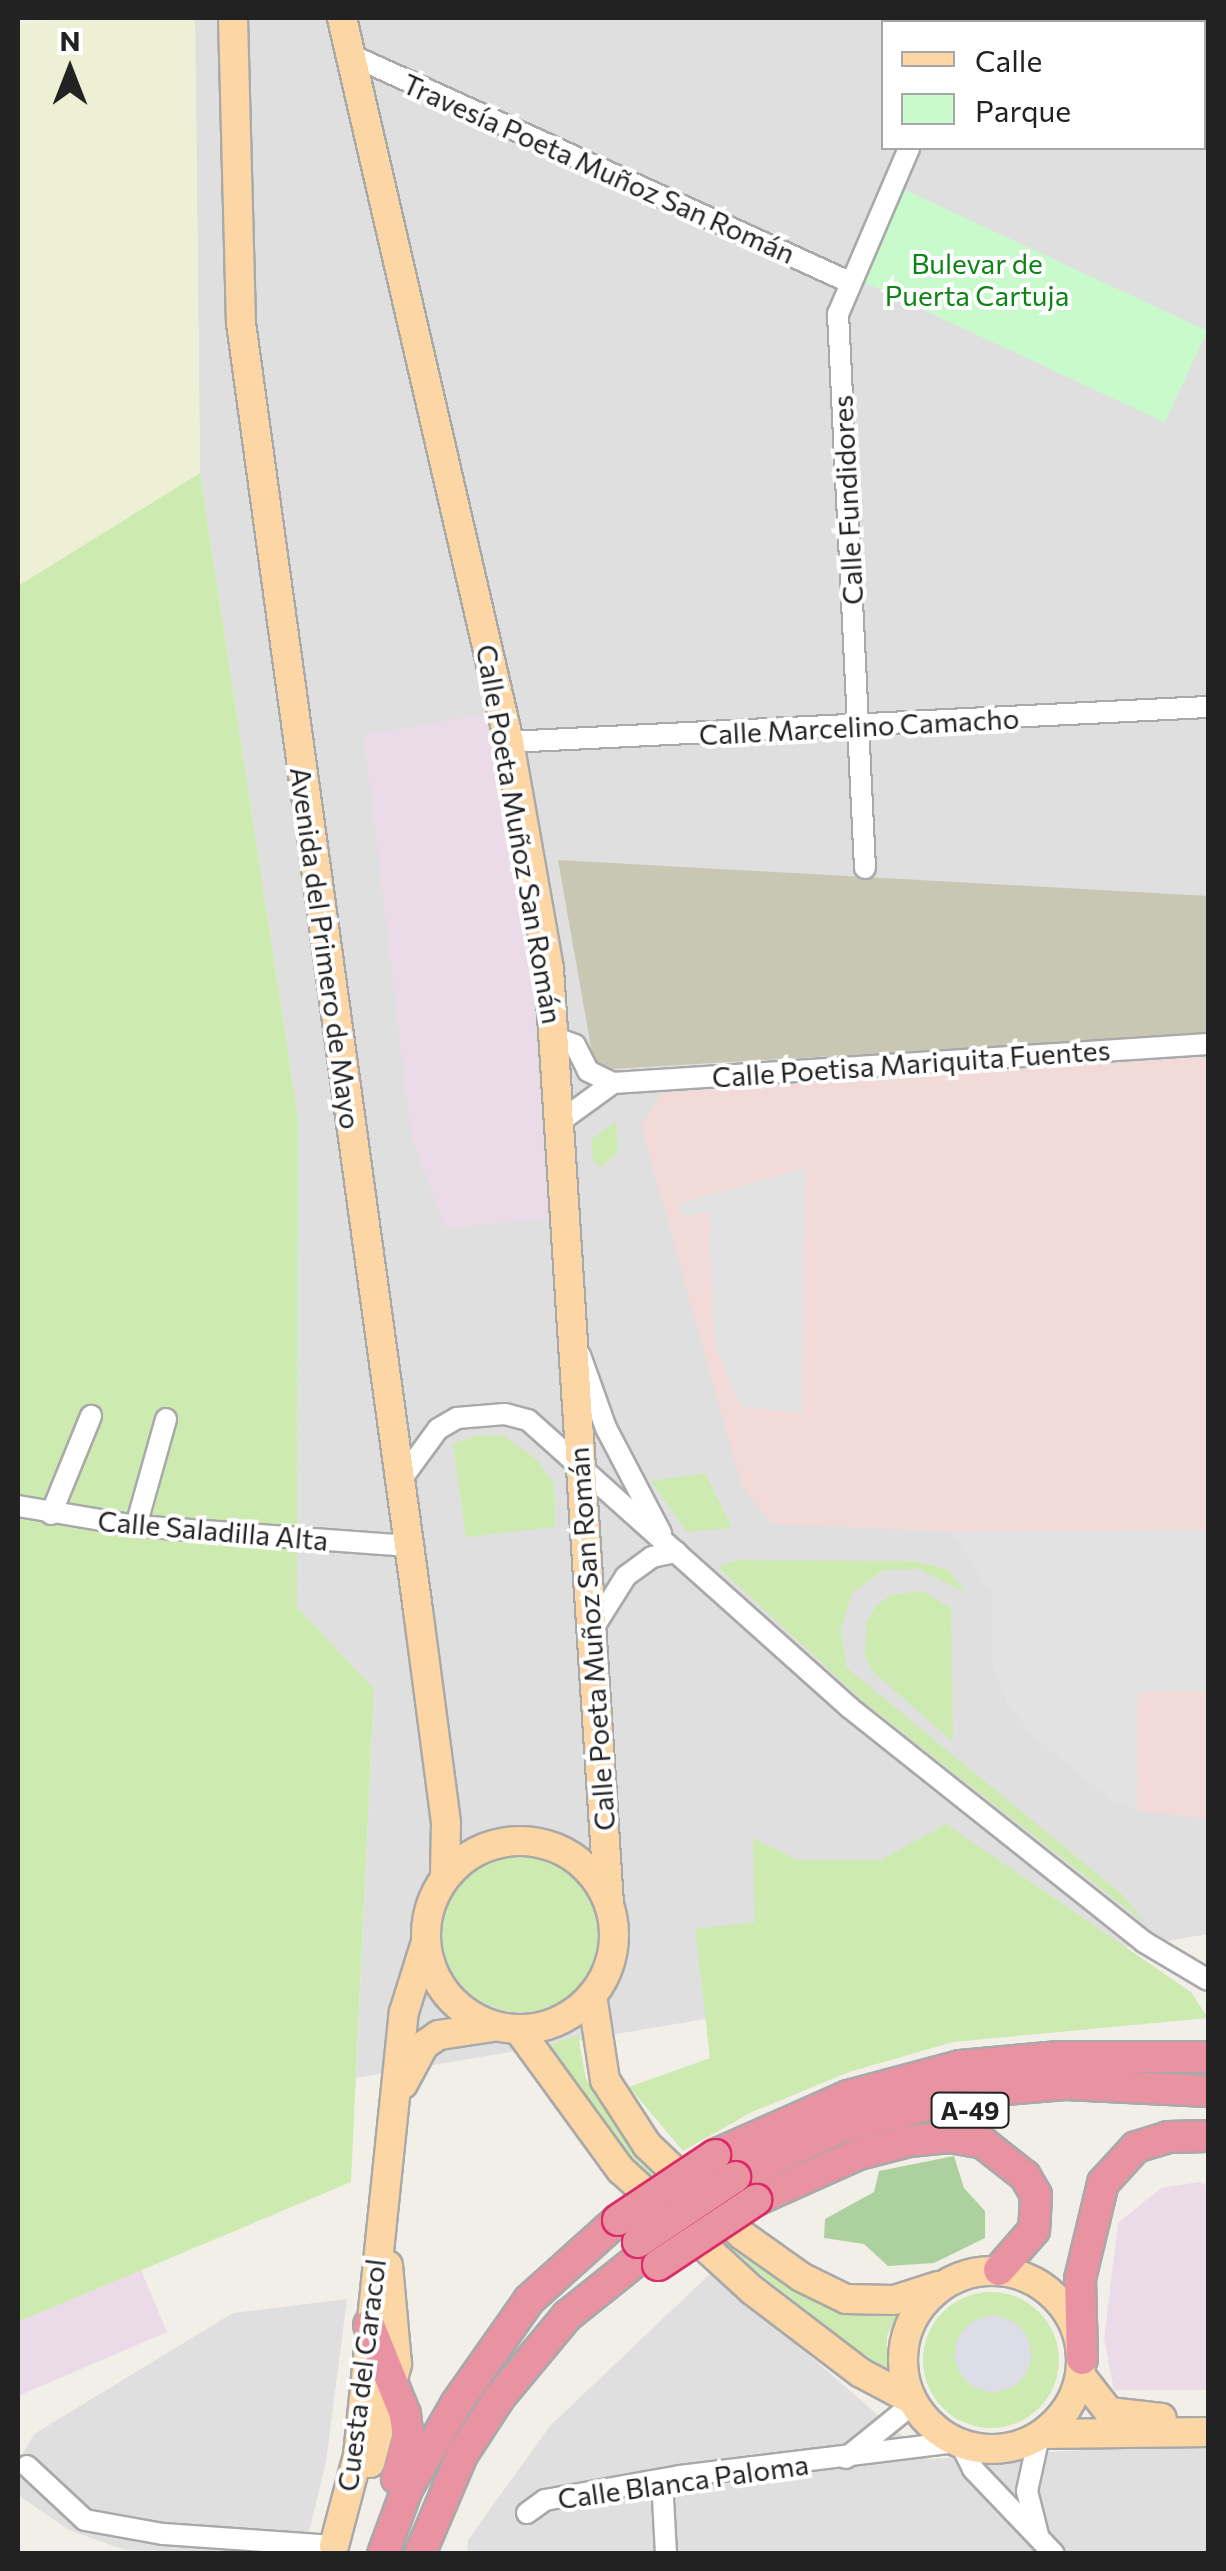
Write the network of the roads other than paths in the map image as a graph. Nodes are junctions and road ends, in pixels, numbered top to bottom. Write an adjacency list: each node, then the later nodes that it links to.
1 (232, 18): 18 (main road, Avenida del Primero de Mayo)
2 (342, 18): 3 (main road, Calle Poeta Muñoz San Román)
3 (352, 56): 5 (street, Travesía Poeta Muñoz San Román); 8 (main road, Calle Poeta Muñoz San Román)
4 (908, 150): 5 (street, Calle Fundidores)
5 (848, 281): 7 (street, Calle Fundidores)
6 (1208, 707): 7 (street, Calle Marcelino Camacho)
7 (859, 727): 8 (street, Calle Marcelino Camacho); 9 (street, Calle Fundidores)
8 (509, 742): 10 (main road, Calle Poeta Muñoz San Román)
9 (866, 868)
10 (556, 1038): 12 (street); 13 (main road, Calle Poeta Muñoz San Román)
11 (1208, 1044): 12 (street, Calle Poetisa Mariquita Fuentes)
12 (613, 1083): 13 (street)
13 (562, 1120): 14 (main road, Calle Poeta Muñoz San Román)
14 (572, 1334): 17 (main road, Calle Poeta Muñoz San Román); 23 (street)
15 (91, 1416): 20 (street)
16 (166, 1420): 21 (street)
17 (578, 1468): 18 (street); 23 (street); 24 (main road, Calle Poeta Muñoz San Román)
18 (400, 1481): 22 (main road, Avenida del Primero de Mayo)
19 (18, 1506): 20 (street, Calle Saladilla Alta)
20 (52, 1514): 21 (street, Calle Saladilla Alta)
21 (136, 1526): 22 (street, Calle Saladilla Alta)
22 (410, 1546): 25 (main road, Avenida del Primero de Mayo)
23 (670, 1546): 24 (street); 28 (street)
24 (591, 1633): 26 (main road, Calle Poeta Muñoz San Román)
25 (445, 1877): 26 (main road); 27 (main road)
26 (609, 1904): 29 (main road)
27 (426, 1942): 30 (main road); 35 (main road, Cuesta del Caracol)
28 (1208, 1980)
29 (592, 1995): 30 (main road); 42 (main road)
30 (508, 2028): 35 (main road, Cuesta del Caracol); 47 (main road)
31 (1208, 2056): 32 (highway, A-49)
32 (1007, 2059): 33 (highway); 38 (highway, A-49)
33 (1208, 2071)
34 (1208, 2091): 38 (highway)
35 (394, 2104): 39 (main road, Cuesta del Caracol)
36 (1208, 2111): 38 (highway, A-49)
37 (1208, 2136): 44 (highway)
38 (737, 2180): 40 (highway, A-49, bridge); 40 (highway, A-49); 41 (highway)
39 (384, 2204): 43 (main road, Cuesta del Caracol); 45 (main road, Cuesta del Caracol)
40 (640, 2245): 46 (highway); 46 (highway, A-49); 59 (highway, A-49)
41 (998, 2270): 42 (main road); 44 (main road)
42 (944, 2284): 47 (main road)
43 (369, 2325): 45 (highway); 57 (main road, Cuesta del Caracol)
44 (1082, 2368): 48 (main road); 50 (main road)
45 (392, 2384): 57 (main road, Cuesta del Caracol); 58 (highway)
46 (498, 2398): 60 (highway, A-49)
47 (913, 2401): 51 (main road); 52 (street, Calle Blanca Paloma)
48 (1208, 2422)
49 (1208, 2432): 50 (main road)
50 (1041, 2435): 51 (main road); 56 (street)
51 (958, 2442): 52 (street, Calle Blanca Paloma); 56 (street)
52 (844, 2459): 54 (street, Calle Blanca Paloma)
53 (27, 2466): 57 (street)
54 (662, 2480): 55 (street, Calle Blanca Paloma); 61 (street)
55 (527, 2513)
56 (1038, 2536): 62 (street)
57 (332, 2550)
58 (372, 2554)
59 (383, 2554)
60 (420, 2554)
61 (666, 2554)
62 (1054, 2554)

